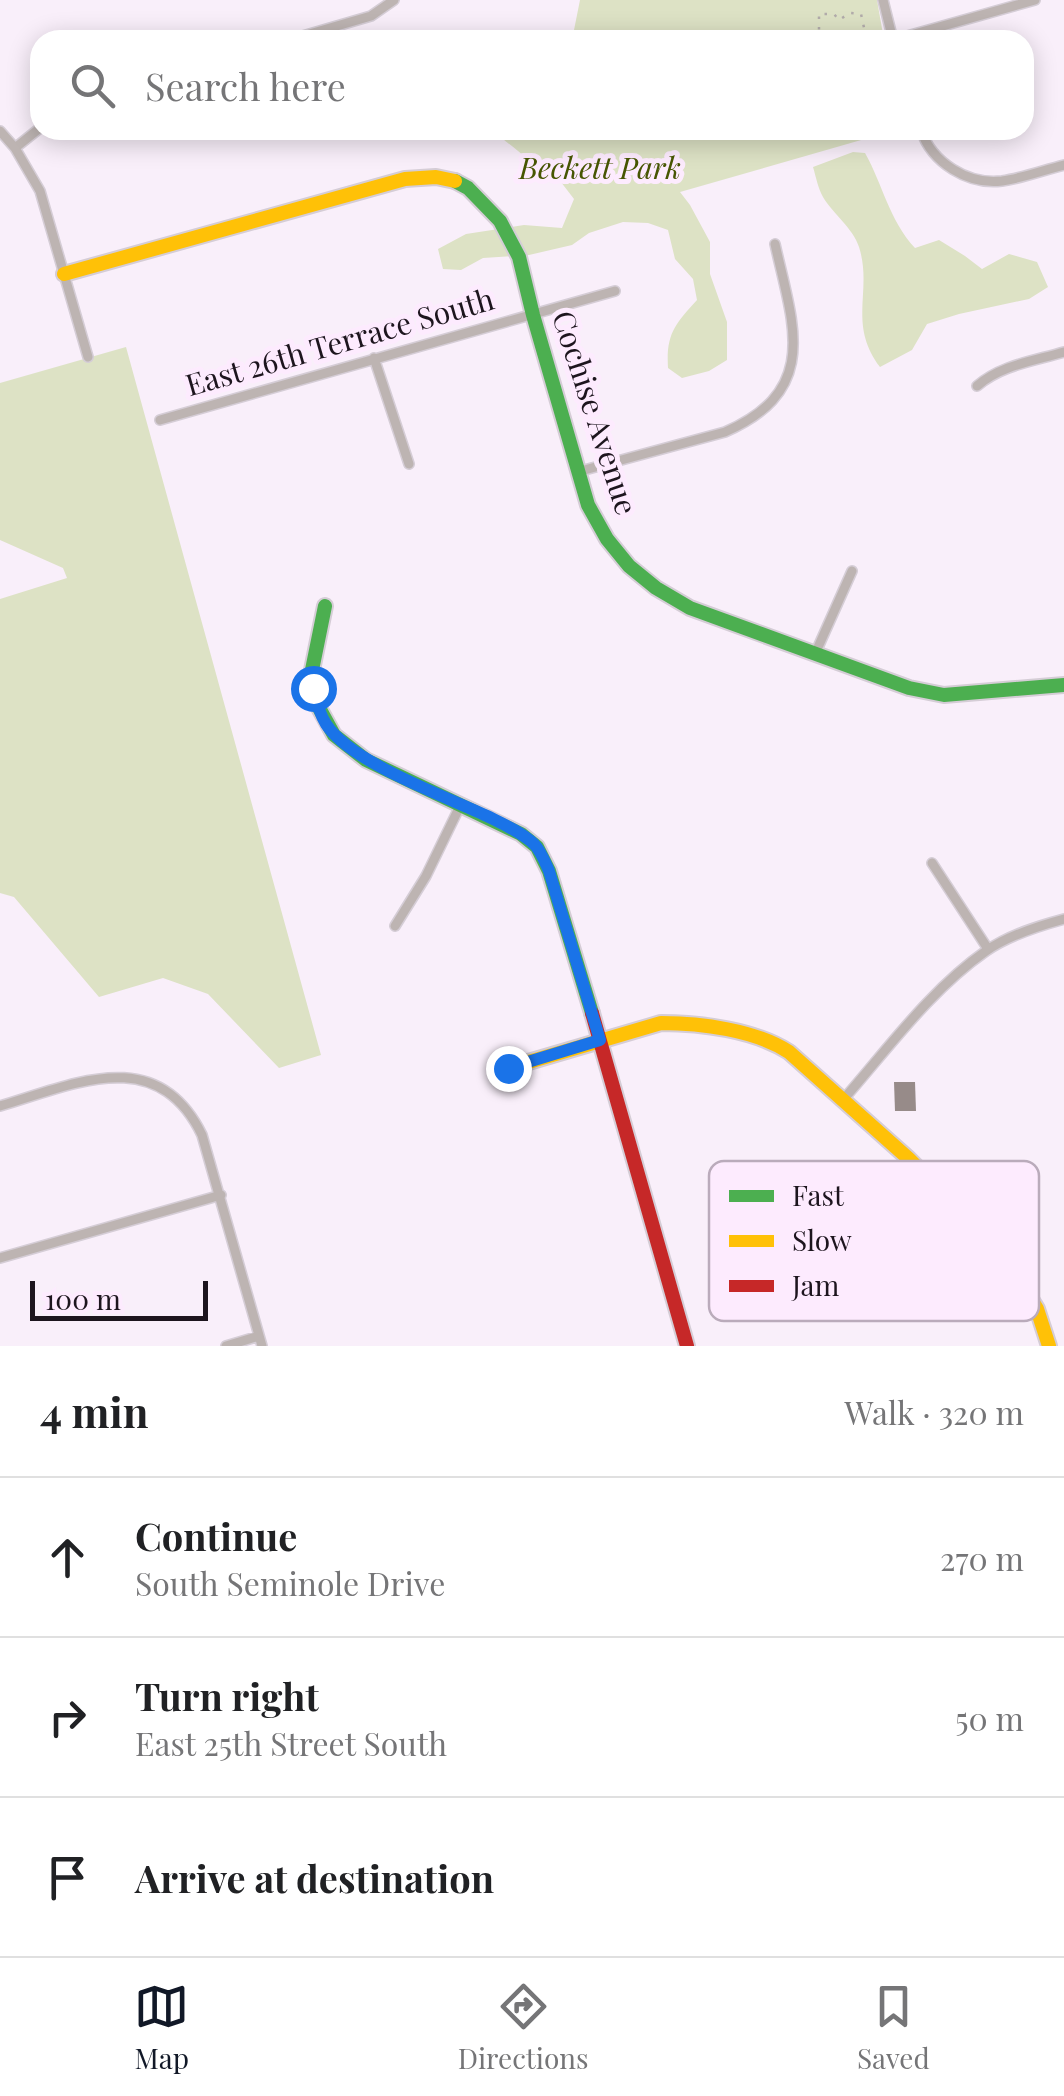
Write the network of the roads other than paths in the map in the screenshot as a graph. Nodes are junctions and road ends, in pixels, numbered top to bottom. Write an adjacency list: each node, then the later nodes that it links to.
1 (394, 0): 4 (street)
2 (883, 0): 5 (street)
3 (1035, 0): 6 (street)
4 (324, 30)
5 (890, 30)
6 (928, 30)
7 (0, 131): 10 (street)
8 (30, 136): 10 (street)
9 (925, 140): 11 (street)
10 (16, 148): 13 (street)
11 (1064, 165)
12 (775, 244): 22 (street)
13 (64, 274): 15 (street, Cochise Avenue); 17 (street)
14 (615, 291): 15 (street, East 26th Terrace South)
15 (533, 315): 18 (street, East 26th Terrace South); 22 (street, Cochise Avenue)
16 (1064, 352): 19 (street)
17 (88, 357)
18 (374, 358): 20 (street, East 26th Terrace South); 21 (street)
19 (977, 386)
20 (160, 420)
21 (409, 464)
22 (577, 472): 25 (street, Cochise Avenue)
23 (852, 571): 25 (street)
24 (325, 606): 27 (street)
25 (815, 654): 26 (street, Cochise Avenue)
26 (1064, 685)
27 (461, 804): 30 (street); 32 (street)
28 (932, 863): 31 (street)
29 (1064, 919): 31 (street)
30 (395, 926)
31 (988, 949): 34 (street)
32 (600, 1040): 33 (street); 34 (street); 42 (street)
33 (508, 1068)
34 (842, 1101): 36 (street)
35 (0, 1106): 37 (street)
36 (910, 1161)
37 (220, 1195): 38 (street); 40 (street)
38 (0, 1258)
39 (1039, 1315): 43 (street)
40 (261, 1341): 41 (street)
41 (226, 1346)
42 (686, 1346)
43 (1049, 1346)

